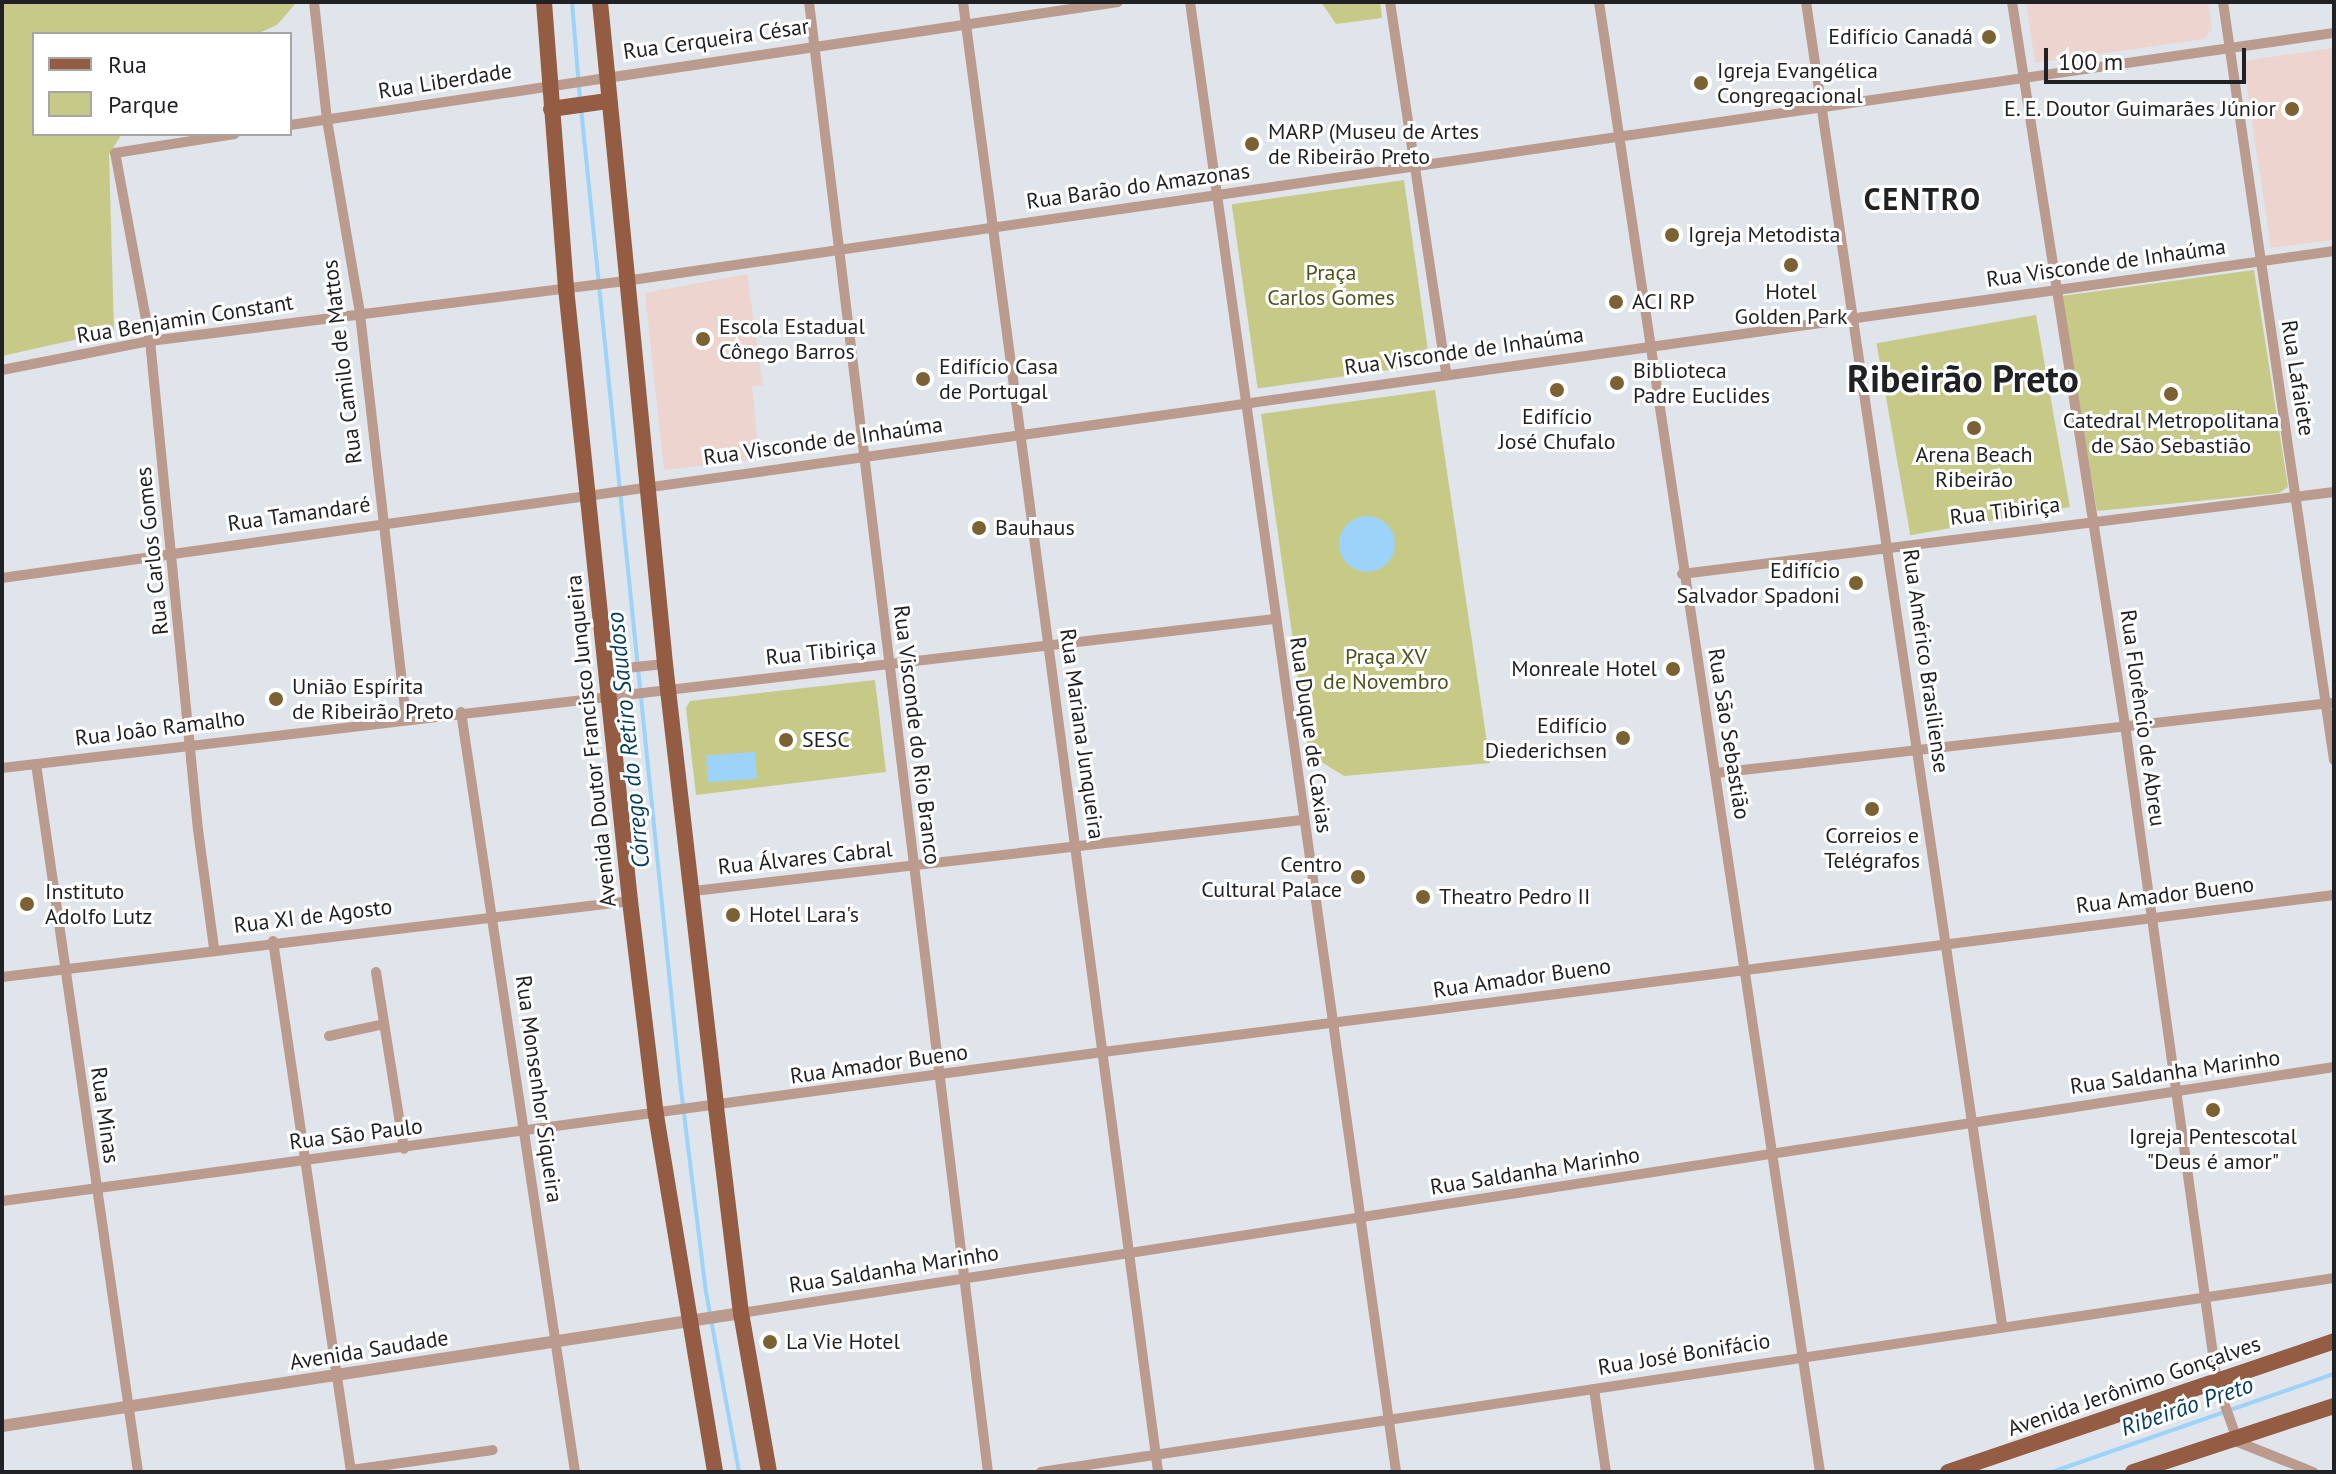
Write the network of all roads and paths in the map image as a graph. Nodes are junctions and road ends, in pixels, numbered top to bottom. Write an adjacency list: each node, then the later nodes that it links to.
1 (314, 2): 23 (street, Rua Camilo de Mattos)
2 (544, 2): 19 (main road, Avenida Doutor Francisco Junqueira)
3 (600, 2): 17 (main road)
4 (809, 2): 15 (street, Rua Visconde do Rio Branco)
5 (963, 2): 13 (street, Rua Mariana Junqueira)
6 (1118, 2): 13 (street, Rua Cerqueira César)
7 (1190, 2): 28 (street, Rua Duque de Caxias)
8 (1390, 2): 27 (street)
9 (1599, 2): 25 (street, Rua São Sebastião)
10 (1806, 2): 21 (street, Rua Américo Brasiliense)
11 (2012, 2): 18 (street, Rua Florêncio de Abreu)
12 (2223, 2): 16 (street, Rua Lafaiete)
13 (966, 24): 15 (street, Rua Cerqueira César); 29 (street, Rua Mariana Junqueira)
14 (2334, 33): 16 (street, Rua Barão do Amazonas)
15 (814, 45): 17 (street, Rua Cerqueira César); 30 (street, Rua Visconde do Rio Branco)
16 (2229, 49): 18 (street, Rua Barão do Amazonas); 32 (street, Rua Lafaiete)
17 (599, 77): 19 (street, Rua Liberdade); 20 (main road)
18 (2023, 81): 21 (street, Rua Barão do Amazonas); 35 (street, Rua Florêncio de Abreu)
19 (556, 85): 22 (main road, Avenida Doutor Francisco Junqueira); 23 (street, Rua Liberdade)
20 (602, 102): 22 (main road); 33 (main road)
21 (1822, 108): 25 (street, Rua Barão do Amazonas); 37 (street, Rua Américo Brasiliense)
22 (557, 109): 34 (main road, Avenida Doutor Francisco Junqueira)
23 (327, 120): 24 (street, Rua Liberdade); 36 (street, Rua Camilo de Mattos)
24 (292, 125)
25 (1619, 135): 27 (street, Rua Barão do Amazonas); 39 (street, Rua São Sebastião)
26 (222, 136): 38 (street, Rua Carlos Gomes)
27 (1415, 167): 28 (street, Rua Barão do Amazonas); 41 (street)
28 (1217, 195): 29 (street, Rua Barão do Amazonas); 42 (street, Rua Duque de Caxias)
29 (995, 226): 30 (street, Rua Barão do Amazonas); 43 (street, Rua Mariana Junqueira)
30 (839, 247): 33 (street, Rua Barão do Amazonas); 44 (street, Rua Visconde do Rio Branco)
31 (2334, 251): 32 (street, Rua Visconde de Inhaúma)
32 (2260, 261): 35 (street, Rua Visconde de Inhaúma); 48 (street, Rua Lafaiete)
33 (618, 282): 34 (street, Rua Barão do Amazonas); 45 (main road)
34 (573, 287): 36 (street, Rua Benjamin Constant); 46 (main road, Avenida Doutor Francisco Junqueira)
35 (2055, 290): 37 (street, Rua Visconde de Inhaúma); 49 (street, Rua Florêncio de Abreu)
36 (360, 314): 38 (street, Rua Benjamin Constant); 50 (street, Rua Camilo de Mattos)
37 (1854, 317): 39 (street, Rua Visconde de Inhaúma); 51 (street, Rua Américo Brasiliense)
38 (150, 341): 40 (street, Rua Benjamin Constant); 52 (street, Rua Carlos Gomes)
39 (1650, 345): 41 (street, Rua Visconde de Inhaúma); 53 (street, Rua São Sebastião)
40 (2, 370)
41 (1446, 374): 42 (street, Rua Visconde de Inhaúma)
42 (1245, 402): 43 (street, Rua Visconde de Inhaúma); 55 (street, Rua Duque de Caxias)
43 (1022, 433): 44 (street, Rua Visconde de Inhaúma); 56 (street, Rua Mariana Junqueira)
44 (862, 455): 45 (street, Rua Visconde de Inhaúma); 58 (street, Rua Visconde do Rio Branco)
45 (642, 486): 46 (street, Rua Visconde de Inhaúma); 57 (main road)
46 (593, 492): 50 (street, Rua Tamandaré); 59 (main road, Avenida Doutor Francisco Junqueira)
47 (2334, 492): 48 (street, Rua Tibiriça)
48 (2296, 497): 49 (street, Rua Tibiriça); 62 (street, Rua Lafaiete)
49 (2093, 520): 51 (street, Rua Tibiriça); 65 (street, Rua Florêncio de Abreu)
50 (381, 523): 52 (street, Rua Tamandaré); 64 (street, Rua Camilo de Mattos)
51 (1889, 545): 53 (street, Rua Tibiriça); 67 (street, Rua Américo Brasiliense)
52 (173, 552): 54 (street, Rua Tamandaré); 66 (street, Rua Carlos Gomes)
53 (1682, 574): 71 (street, Rua São Sebastião)
54 (2, 578)
55 (1275, 619): 56 (street, Rua Tibiriça); 72 (street, Rua Duque de Caxias)
56 (1050, 644): 58 (street, Rua Tibiriça); 73 (street, Rua Mariana Junqueira)
57 (659, 664): 59 (street); 60 (main road)
58 (888, 665): 60 (street, Rua Tibiriça); 74 (street, Rua Visconde do Rio Branco)
59 (612, 670): 61 (main road, Avenida Doutor Francisco Junqueira)
60 (662, 691): 61 (street, Rua Tibiriça); 75 (main road)
61 (615, 698): 63 (street, Rua João Ramalho); 77 (main road, Avenida Doutor Francisco Junqueira)
62 (2330, 703): 65 (street); 68 (street, Rua Lafaiete)
63 (461, 712): 64 (street, Rua João Ramalho); 78 (street, Rua Monsenhor Siqueira)
64 (406, 717): 66 (street, Rua João Ramalho)
65 (2125, 725): 67 (street); 79 (street, Rua Florêncio de Abreu)
66 (190, 745): 69 (street, Rua João Ramalho); 82 (street, Rua Carlos Gomes)
67 (1918, 749): 71 (street); 81 (street, Rua Américo Brasiliense)
68 (2334, 760)
69 (36, 764): 70 (street, Rua João Ramalho); 84 (street, Rua Minas)
70 (2, 768)
71 (1716, 773): 83 (street, Rua São Sebastião)
72 (1302, 820): 73 (street, Rua Álvares Cabral); 87 (street, Rua Duque de Caxias)
73 (1077, 846): 74 (street, Rua Álvares Cabral); 90 (street, Rua Mariana Junqueira)
74 (913, 866): 75 (street, Rua Álvares Cabral); 92 (street, Rua Visconde do Rio Branco)
75 (694, 891): 94 (main road)
76 (2334, 895): 79 (street, Rua Amador Bueno)
77 (630, 901): 78 (street, Rua XI de Agosto); 95 (main road, Avenida Doutor Francisco Junqueira)
78 (495, 916): 80 (street, Rua XI de Agosto); 97 (street, Rua Monsenhor Siqueira)
79 (2150, 916): 81 (street, Rua Amador Bueno); 93 (street, Rua Florêncio de Abreu)
80 (273, 941): 82 (street, Rua XI de Agosto); 100 (street)
81 (1947, 943): 83 (street, Rua Amador Bueno); 96 (street, Rua Américo Brasiliense)
82 (214, 948): 84 (street, Rua XI de Agosto)
83 (1745, 968): 87 (street, Rua Amador Bueno); 99 (street, Rua São Sebastião)
84 (66, 970): 86 (street, Rua XI de Agosto); 101 (street, Rua Minas)
85 (376, 972): 88 (street)
86 (2, 977)
87 (1332, 1023): 90 (street, Rua Amador Bueno); 103 (street, Rua Duque de Caxias)
88 (384, 1024): 89 (street); 98 (street)
89 (329, 1036)
90 (1103, 1052): 92 (street, Rua Amador Bueno); 104 (street, Rua Mariana Junqueira)
91 (2334, 1067): 93 (street, Rua Saldanha Marinho)
92 (937, 1076): 94 (street, Rua Amador Bueno); 105 (street, Rua Visconde do Rio Branco)
93 (2174, 1092): 96 (street, Rua Saldanha Marinho); 107 (street, Rua Florêncio de Abreu)
94 (708, 1109): 95 (street, Rua São Paulo); 108 (main road)
95 (662, 1115): 97 (street, Rua São Paulo); 109 (main road, Avenida Doutor Francisco Junqueira)
96 (1974, 1122): 99 (street, Rua Saldanha Marinho); 110 (street, Rua Américo Brasiliense)
97 (525, 1132): 98 (street, Rua São Paulo); 111 (street, Rua Monsenhor Siqueira)
98 (404, 1149): 100 (street, Rua São Paulo)
99 (1772, 1155): 103 (street, Rua Saldanha Marinho); 113 (street, Rua São Sebastião)
100 (305, 1161): 101 (street, Rua São Paulo); 114 (street)
101 (95, 1189): 102 (street, Rua São Paulo); 117 (street, Rua Minas)
102 (2, 1201)
103 (1360, 1218): 104 (street, Rua Saldanha Marinho); 119 (street, Rua Duque de Caxias)
104 (1130, 1254): 105 (street, Rua Saldanha Marinho); 123 (street, Rua Mariana Junqueira)
105 (963, 1278): 108 (street, Rua Saldanha Marinho); 129 (street, Rua Visconde do Rio Branco)
106 (2334, 1278): 107 (street, Rua José Bonifácio)
107 (2206, 1295): 110 (street, Rua José Bonifácio); 116 (street, Rua Florêncio de Abreu)
108 (735, 1314): 109 (street, Avenida Saudade); 128 (main road)
109 (694, 1320): 111 (street, Avenida Saudade); 127 (main road, Avenida Doutor Francisco Junqueira)
110 (2002, 1325): 113 (street, Rua José Bonifácio)
111 (554, 1341): 114 (street, Avenida Saudade); 126 (street, Rua Monsenhor Siqueira)
112 (2334, 1341): 116 (main road, Avenida Jerônimo Gonçalves)
113 (1804, 1355): 115 (street, Rua José Bonifácio); 134 (street, Rua São Sebastião)
114 (337, 1376): 117 (street, Avenida Saudade); 124 (street)
115 (1594, 1389): 119 (street, Rua José Bonifácio); 133 (street)
116 (2219, 1389): 121 (street, Rua Florêncio de Abreu); 135 (main road, Avenida Jerônimo Gonçalves)
117 (128, 1406): 120 (street, Avenida Saudade); 125 (street, Rua Minas)
118 (2334, 1406): 121 (main road)
119 (1388, 1420): 123 (street, Rua José Bonifácio); 132 (street, Rua Duque de Caxias)
120 (2, 1426)
121 (2232, 1432): 136 (main road); 137 (street)
122 (493, 1450): 124 (street)
123 (1156, 1456): 130 (street, Rua José Bonifácio); 131 (street, Rua Mariana Junqueira)
124 (351, 1471)
125 (138, 1472)
126 (575, 1472)
127 (715, 1472)
128 (769, 1472)
129 (988, 1472)
130 (1041, 1472)
131 (1158, 1472)
132 (1396, 1472)
133 (1606, 1472)
134 (1820, 1472)
135 (1948, 1472)
136 (2133, 1472)
137 (2313, 1472)

